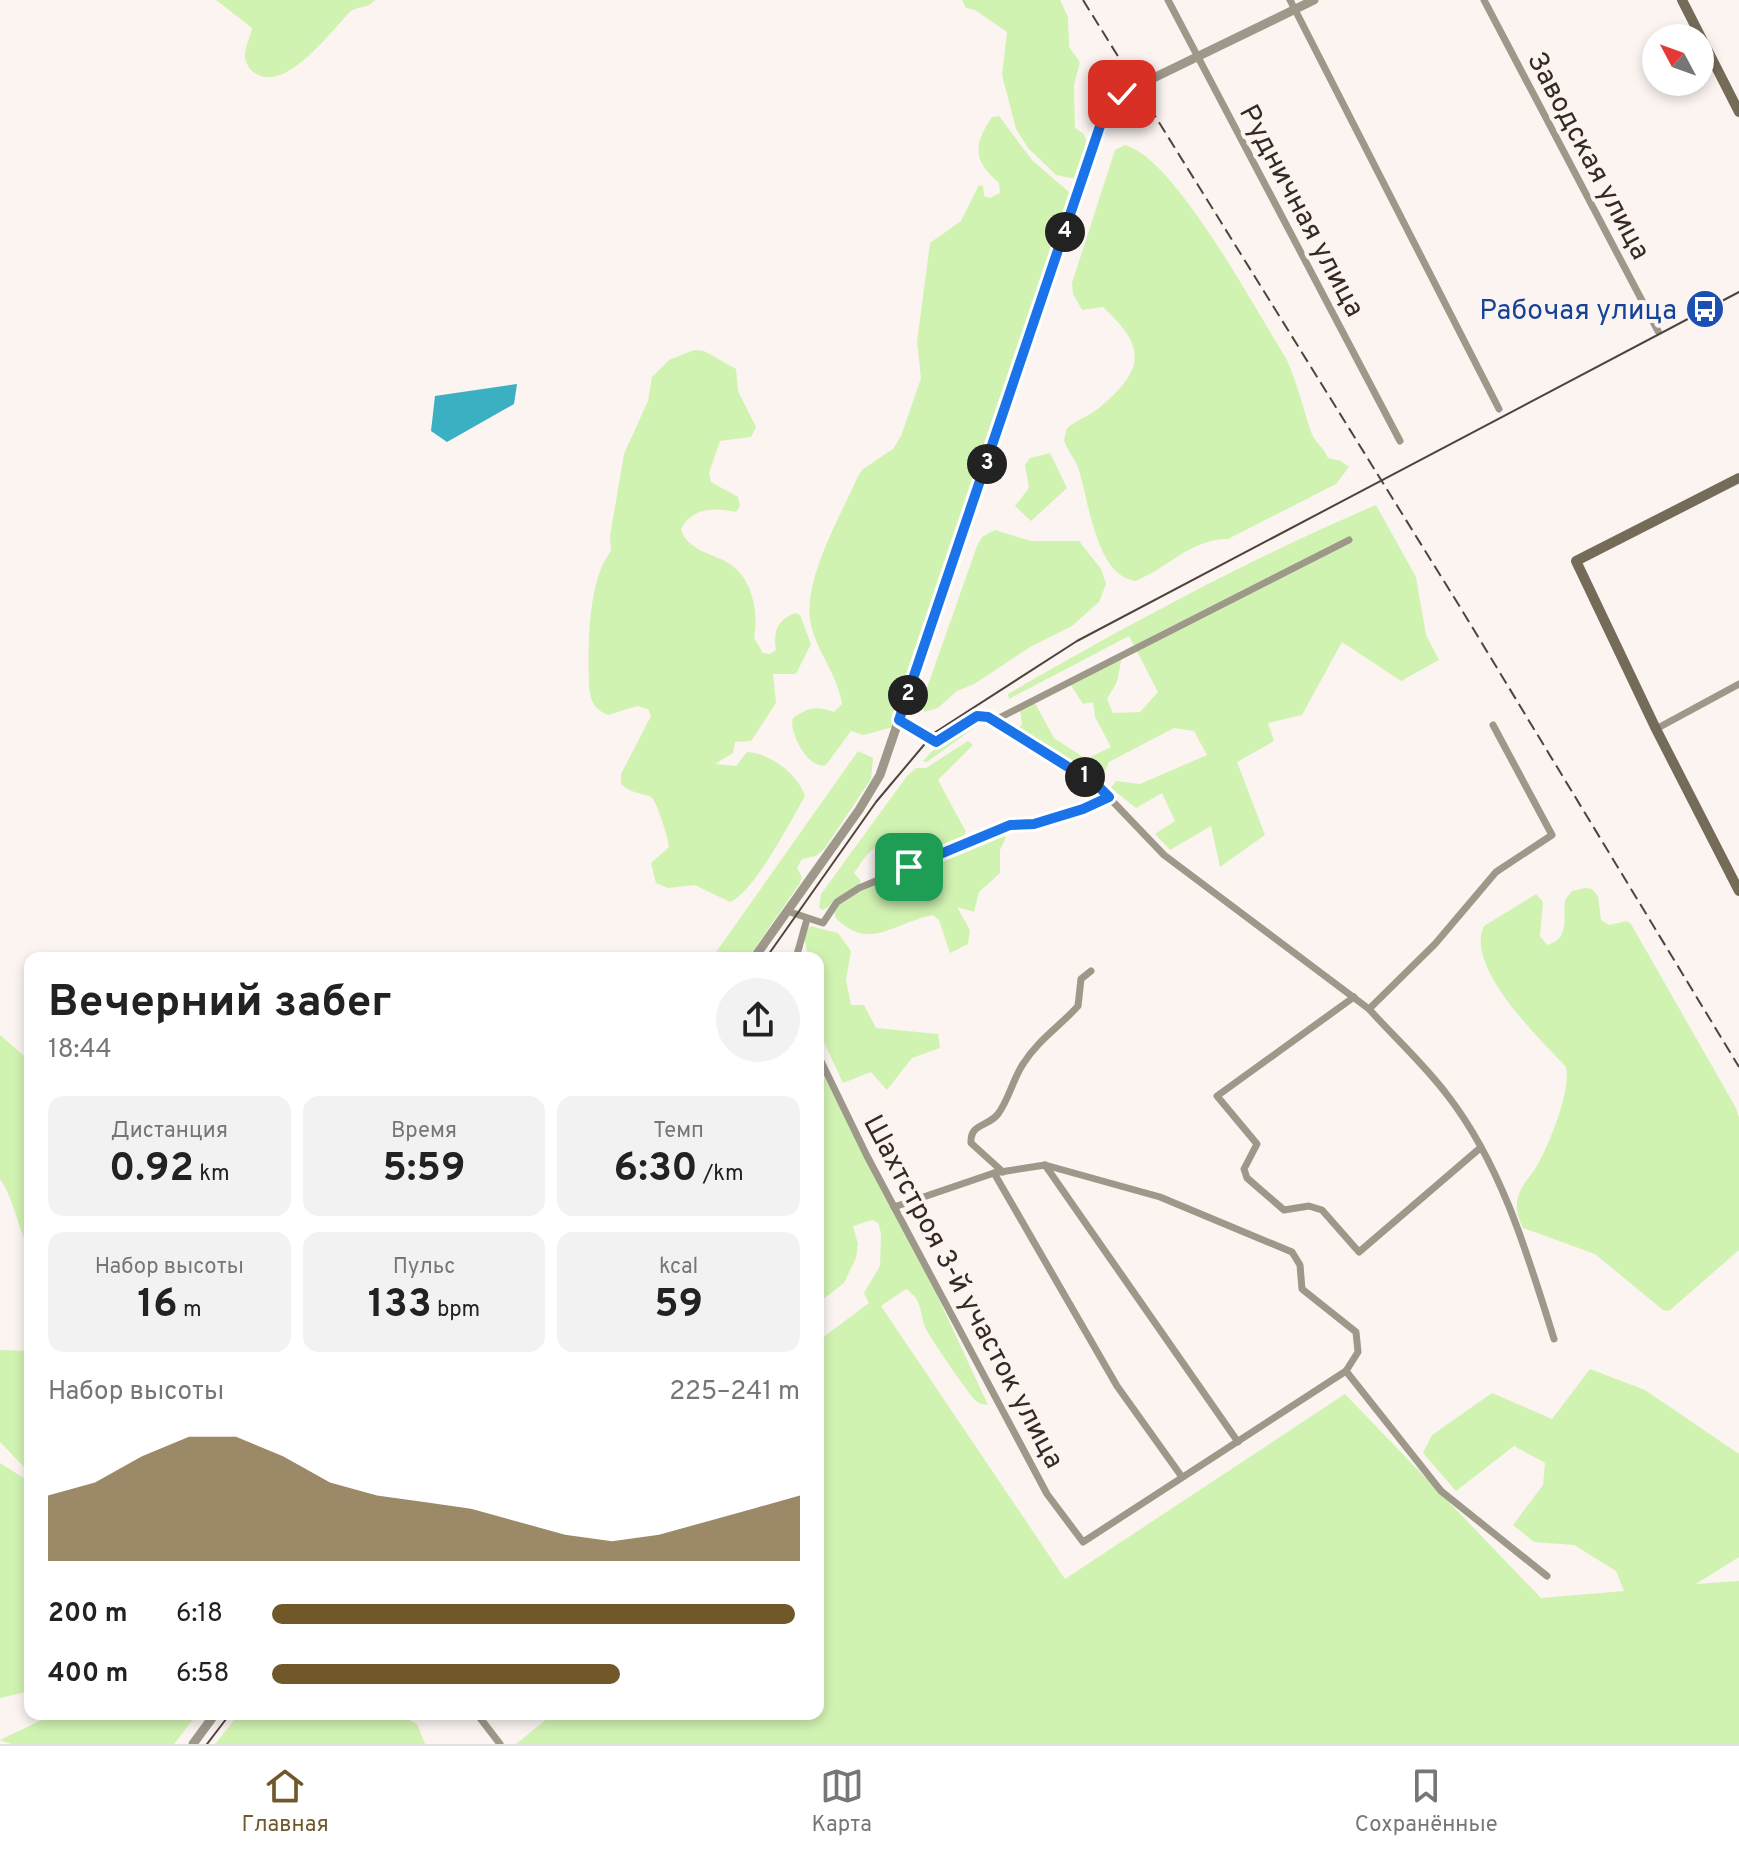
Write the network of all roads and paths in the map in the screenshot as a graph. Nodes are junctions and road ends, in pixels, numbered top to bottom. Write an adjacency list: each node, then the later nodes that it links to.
1 (1168, 0): 6 (street, Рудничная улица)
2 (1314, 0): 5 (street)
3 (1484, 0): 8 (street, Заводская улица)
4 (1682, 0): 7 (main road)
5 (1293, 5): 6 (street); 9 (street)
6 (1197, 57): 10 (street, Рудничная улица); 14 (street)
7 (1739, 112)
8 (1658, 331)
9 (1499, 409)
10 (1400, 441)
11 (1739, 478): 17 (main road)
12 (1349, 540): 15 (street)
13 (1739, 684): 17 (street)
14 (899, 720): 15 (street); 20 (street)
15 (995, 720): 18 (street)
16 (1493, 725): 26 (street)
17 (1656, 729): 19 (main road)
18 (1109, 797): 21 (street); 25 (street)
19 (1738, 887)
20 (787, 911): 21 (street); 22 (street)
21 (807, 919): 23 (street)
22 (758, 952)
23 (798, 952)
24 (1091, 971): 30 (street)
25 (1354, 997): 26 (street); 28 (street)
26 (1369, 1009): 28 (street)
27 (824, 1067): 31 (street, Шахтстроя 3-й участок улица)
28 (1479, 1149): 32 (street)
29 (1045, 1165): 30 (street); 33 (street); 34 (street)
30 (999, 1173): 31 (street); 35 (street)
31 (894, 1207): 35 (street, Шахтстроя 3-й участок улица)
32 (1554, 1339)
33 (1346, 1371): 34 (street); 36 (street)
34 (1238, 1442): 35 (street)
35 (1182, 1477)
36 (1547, 1576)
37 (211, 1720): 39 (street)
38 (482, 1720): 40 (street)
39 (193, 1744)
40 (500, 1744)

